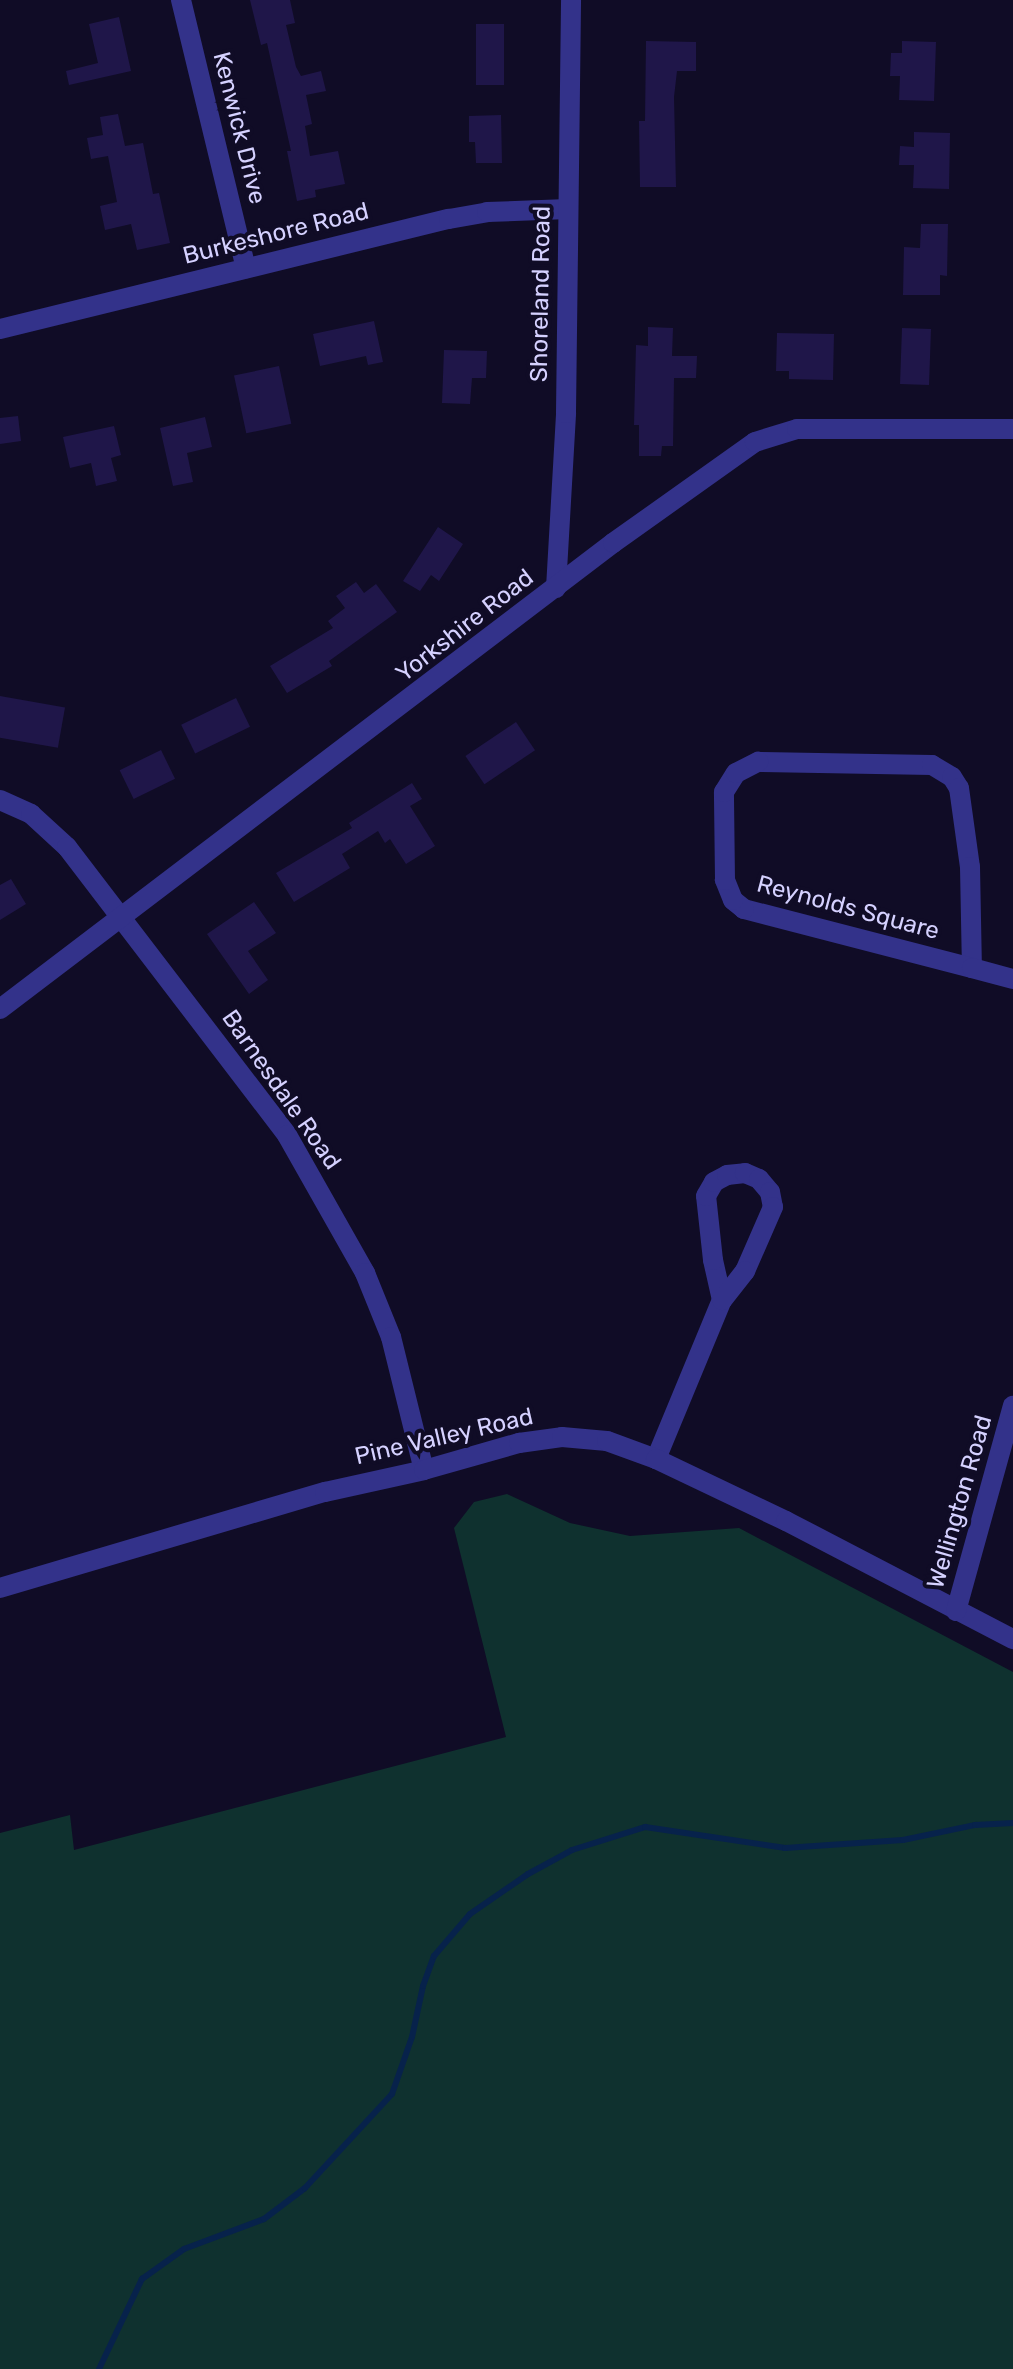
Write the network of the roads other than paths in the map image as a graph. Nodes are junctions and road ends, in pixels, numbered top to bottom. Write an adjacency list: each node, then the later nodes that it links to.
1 (181, 0): 4 (street, Kenwick Drive)
2 (571, 0): 3 (street, Shoreland Road)
3 (568, 209): 4 (street, Burkeshore Road); 7 (street, Shoreland Road)
4 (246, 268): 5 (street, Burkeshore Road)
5 (0, 329)
6 (1013, 429): 7 (street, Yorkshire Road)
7 (556, 588): 9 (street, Yorkshire Road)
8 (0, 800): 9 (street, Barnesdale Road)
9 (122, 917): 12 (street, Yorkshire Road); 16 (street, Barnesdale Road)
10 (972, 968): 10 (street, Reynolds Square); 11 (street, Reynolds Square)
11 (1013, 979)
12 (0, 1009)
13 (722, 1300): 13 (street); 15 (street)
14 (1013, 1406): 18 (street, Wellington Road)
15 (656, 1459): 16 (street, Pine Valley Road); 18 (street, Pine Valley Road)
16 (424, 1470): 17 (street, Pine Valley Road)
17 (0, 1588)
18 (956, 1611): 19 (street, Pine Valley Road)
19 (1013, 1639)

